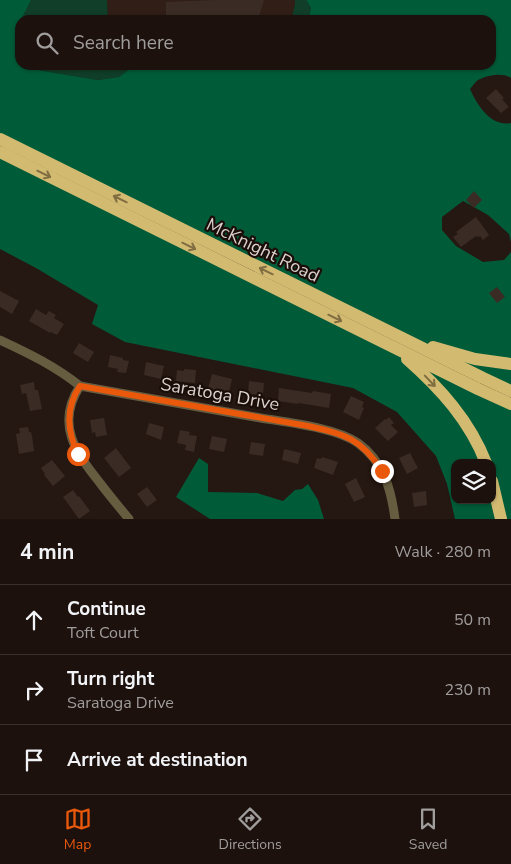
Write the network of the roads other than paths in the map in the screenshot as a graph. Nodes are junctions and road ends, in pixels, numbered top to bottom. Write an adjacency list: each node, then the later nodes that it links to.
1 (0, 139): 4 (highway, McKnight Road, one-way to 1)
2 (0, 152): 4 (highway, McKnight Road, one-way to 4)
3 (0, 340): 6 (street, Saratoga Drive)
4 (396, 342): 5 (highway); 7 (highway, McKnight Road); 8 (highway, McKnight Road); 9 (highway, one-way to 9)
5 (511, 364)
6 (80, 386): 11 (street); 12 (street, Saratoga Drive)
7 (511, 391)
8 (511, 404)
9 (484, 459)
10 (496, 498): 13 (highway)
11 (128, 519)
12 (395, 519)
13 (501, 519)

